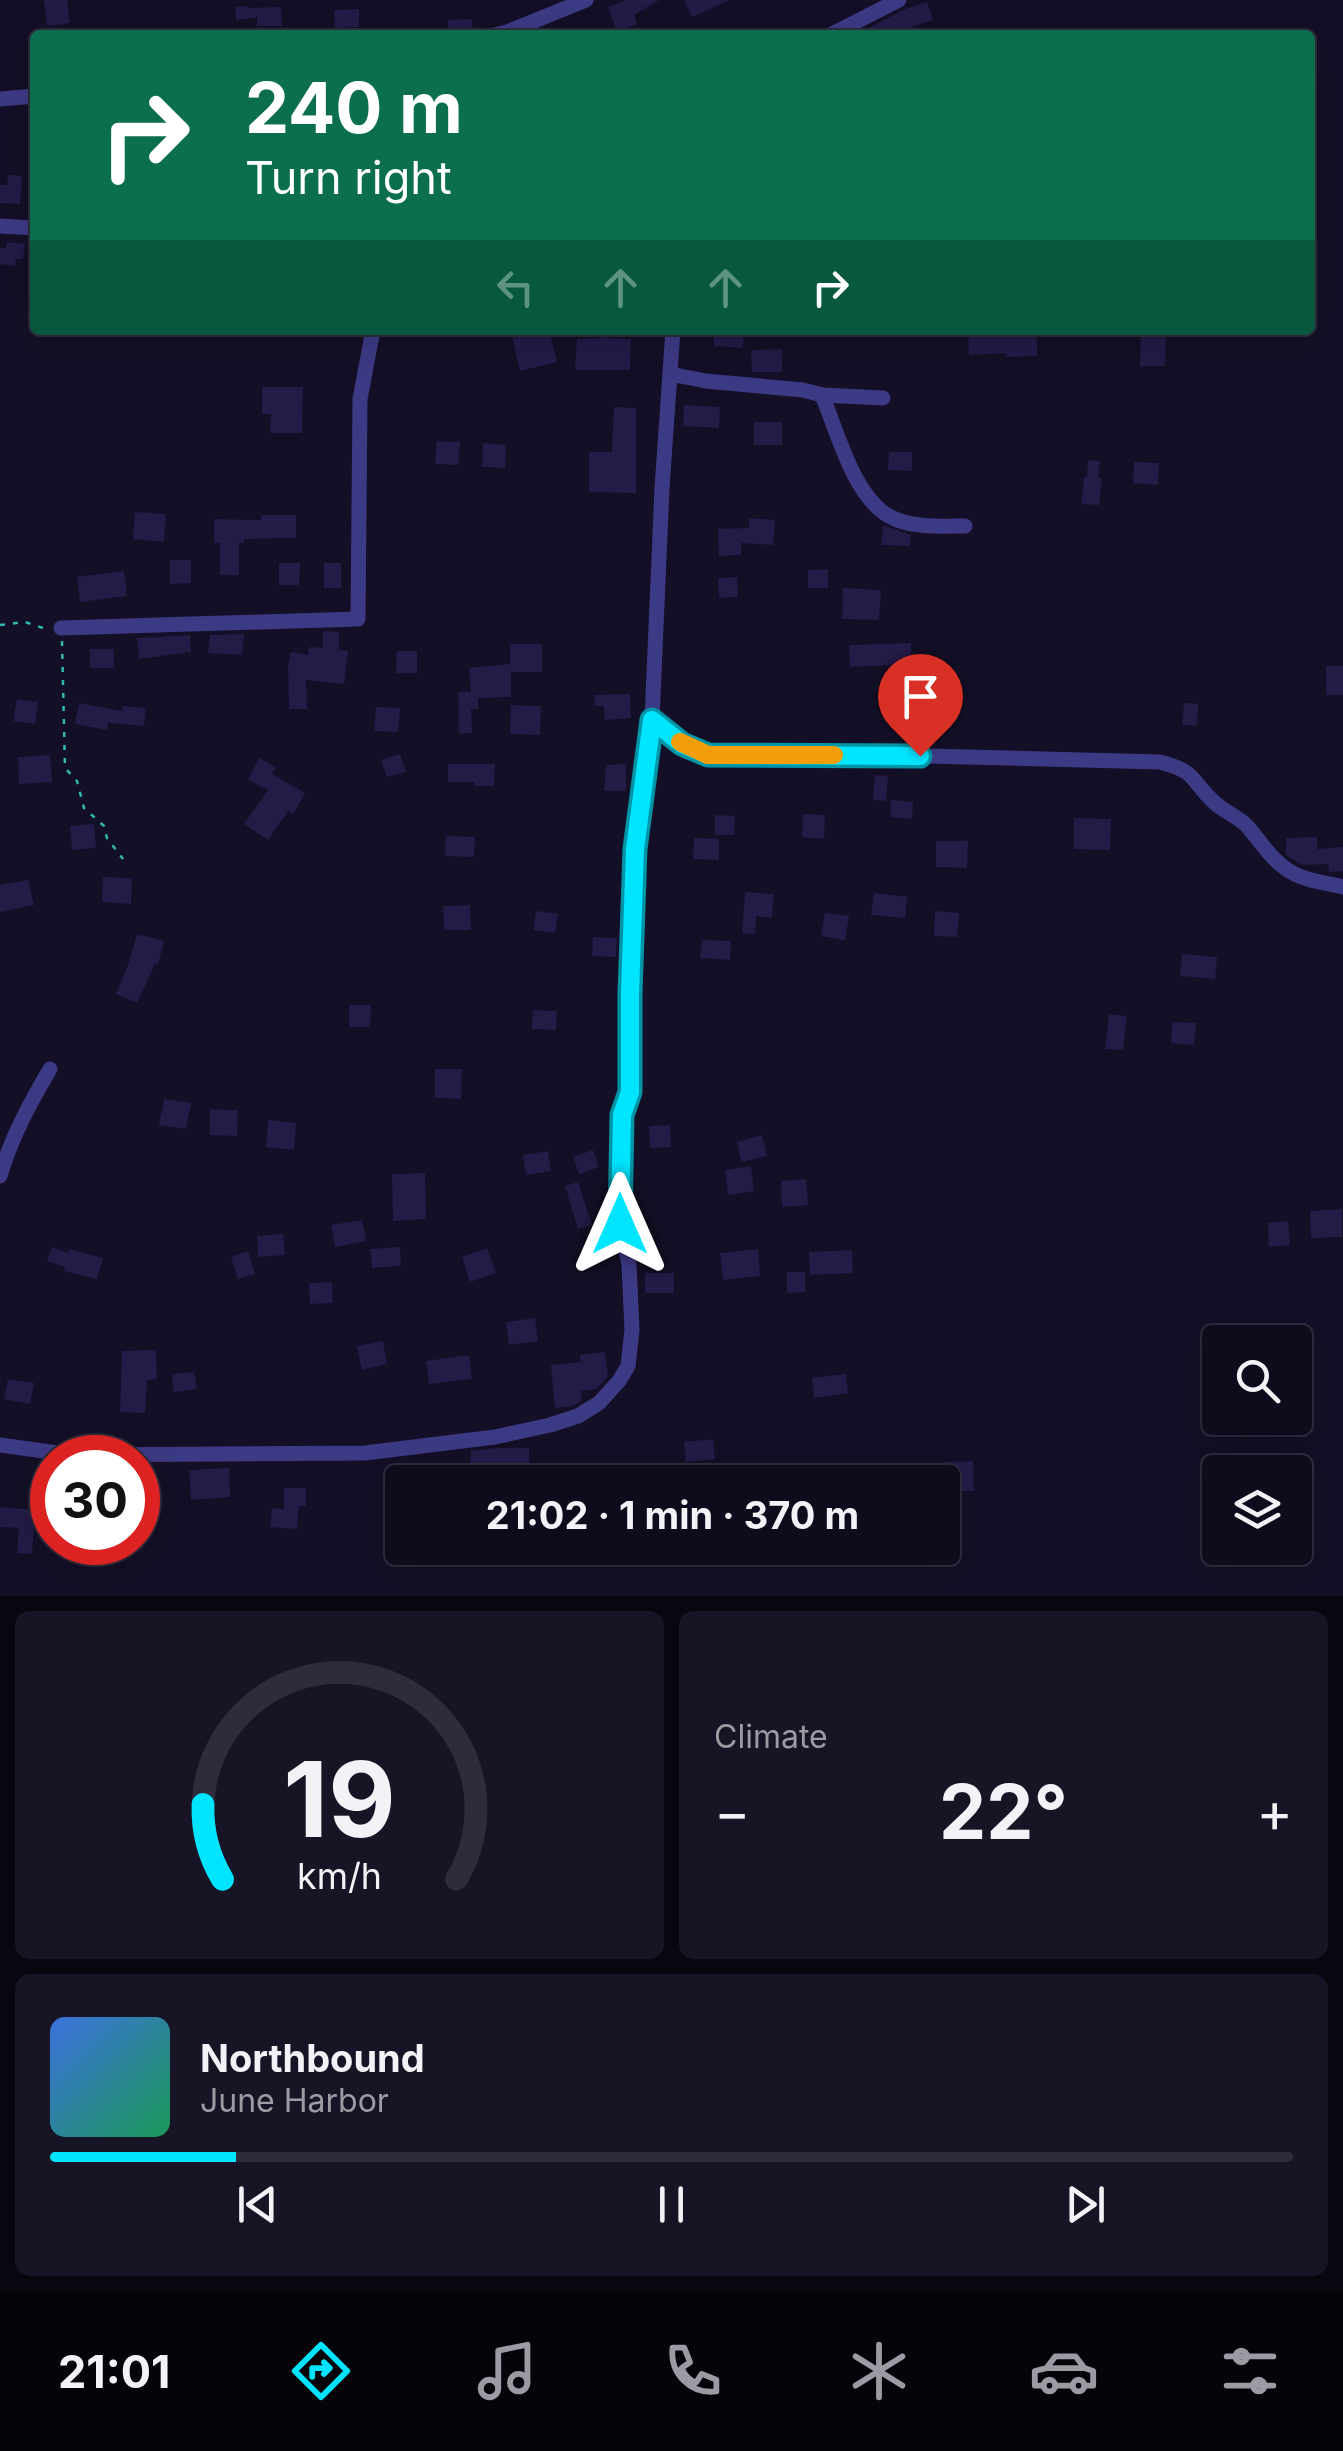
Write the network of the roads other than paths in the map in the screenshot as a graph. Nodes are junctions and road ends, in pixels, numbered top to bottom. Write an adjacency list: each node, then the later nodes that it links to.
1 (586, 0): 4 (street)
2 (899, 0): 3 (street)
3 (866, 17): 5 (street); 6 (street)
4 (513, 30)
5 (840, 30)
6 (869, 30)
7 (30, 96): 8 (street)
8 (0, 99)
9 (0, 226): 10 (street)
10 (30, 228)
11 (373, 335): 17 (street)
12 (672, 335): 13 (street)
13 (670, 374): 14 (street); 18 (street)
14 (822, 395): 15 (street); 16 (street)
15 (883, 398)
16 (965, 526)
17 (62, 628)
18 (652, 720): 19 (street); 22 (street)
19 (1343, 886)
20 (50, 1069): 21 (street)
21 (0, 1176)
22 (0, 1445)

